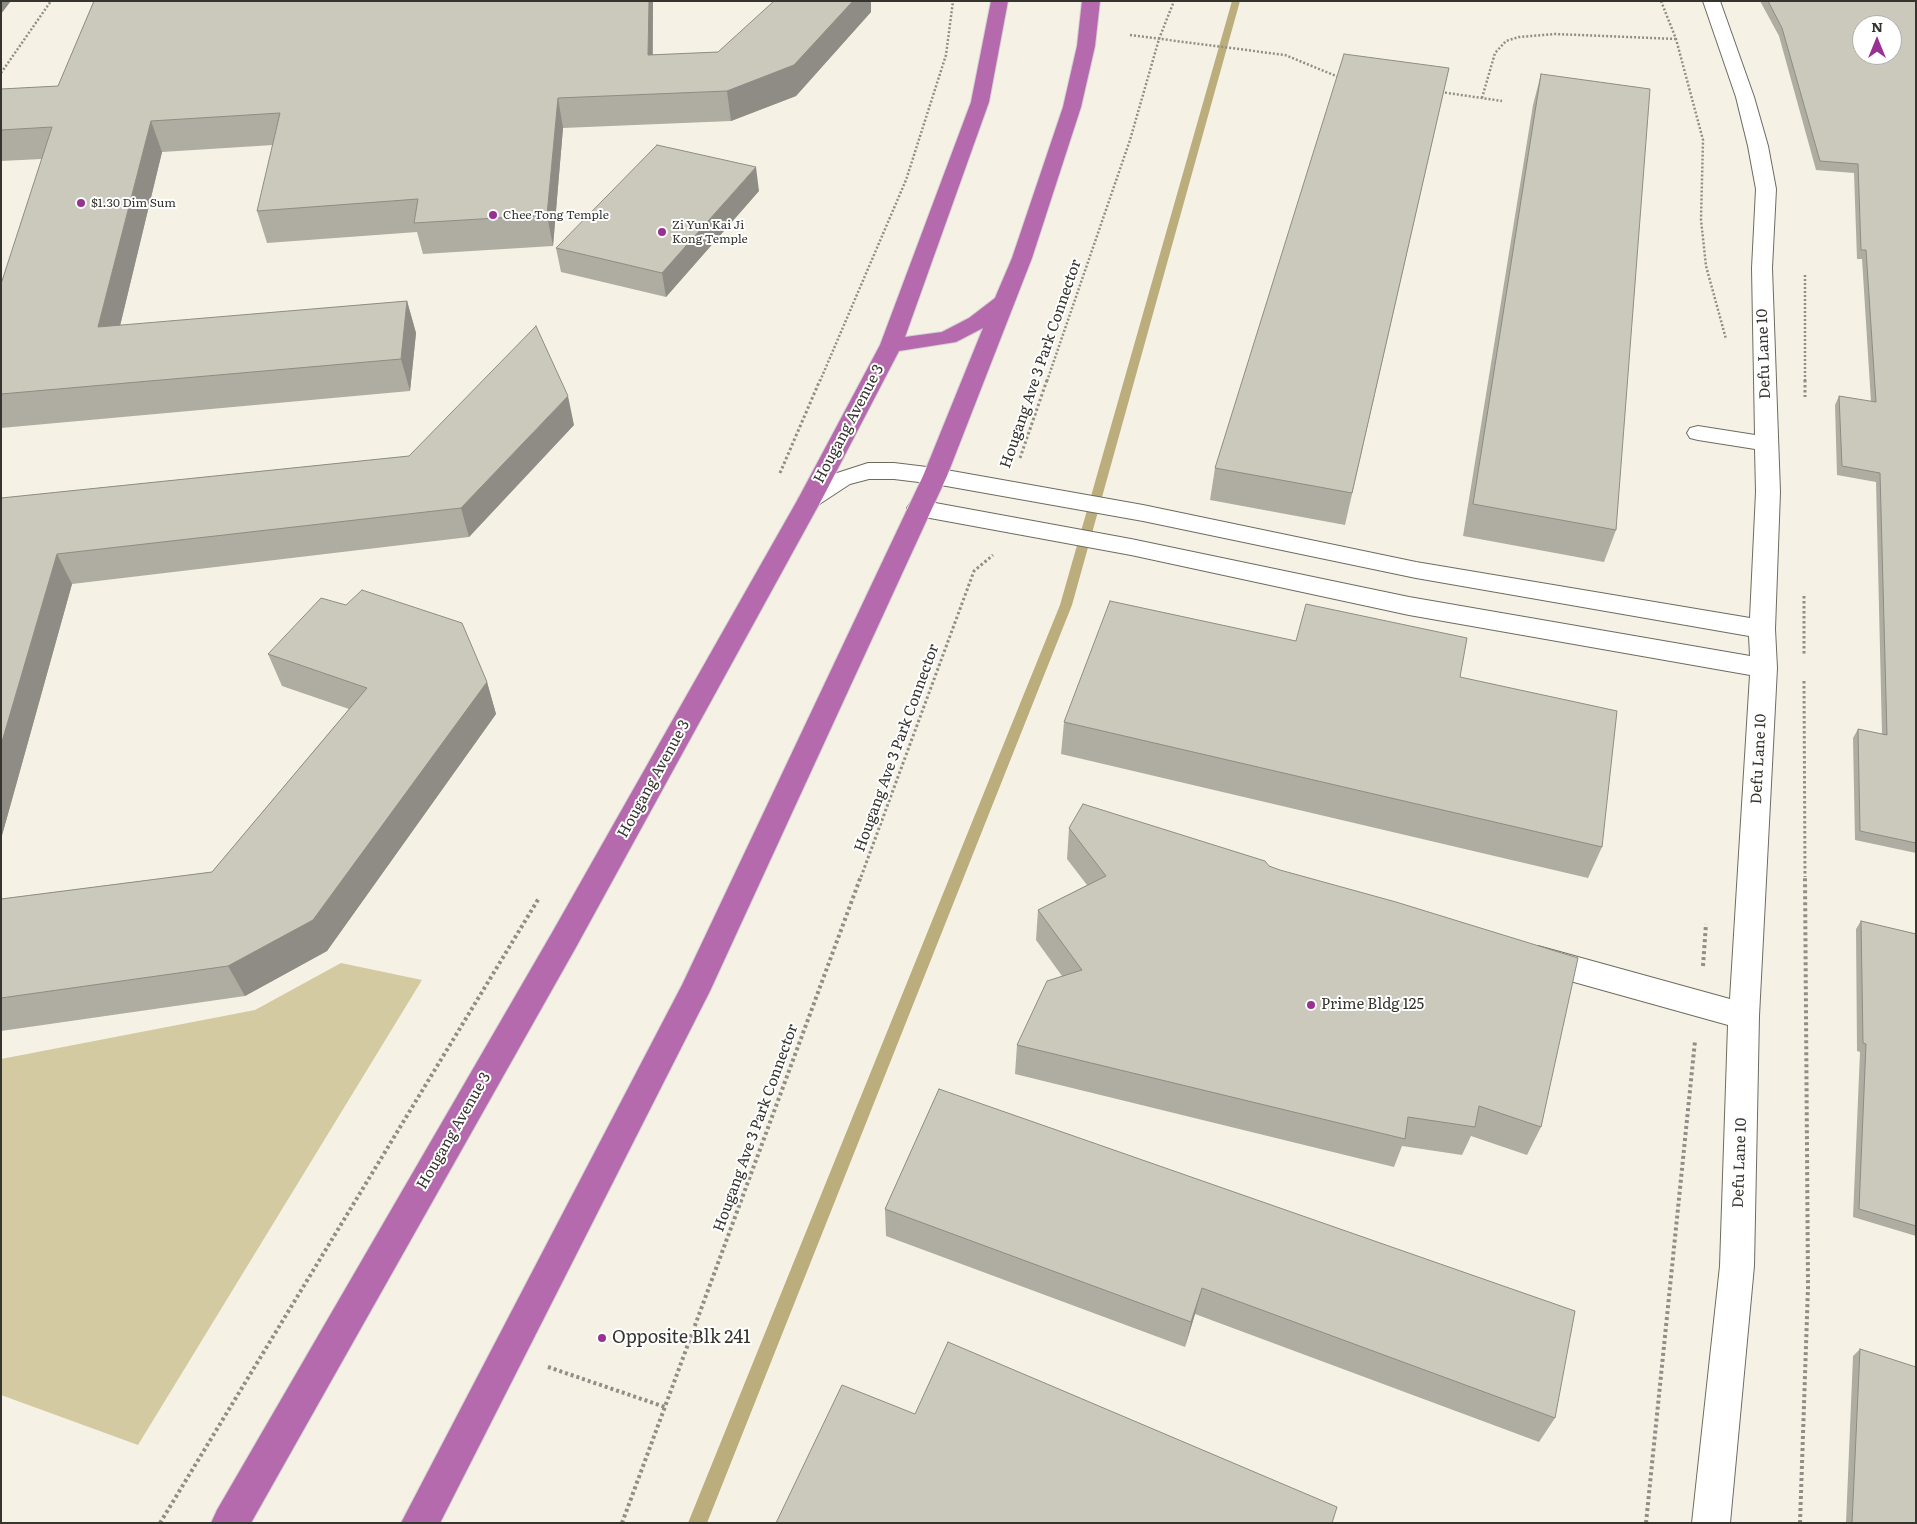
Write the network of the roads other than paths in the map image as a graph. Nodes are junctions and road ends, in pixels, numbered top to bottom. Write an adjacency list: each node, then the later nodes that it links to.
1 (1000, 1): 5 (highway, Hougang Avenue 3)
2 (1091, 1): 4 (highway)
3 (1711, 1): 7 (lane, Defu Lane 10)
4 (1005, 301): 5 (highway); 8 (highway)
5 (890, 345): 9 (highway, Hougang Avenue 3)
6 (1698, 433): 7 (lane)
7 (1767, 444): 11 (lane, Defu Lane 10)
8 (935, 476): 9 (lane); 10 (highway); 11 (lane)
9 (810, 499): 15 (highway, Hougang Avenue 3)
10 (918, 508): 12 (lane); 16 (highway)
11 (1762, 630): 12 (lane, Defu Lane 10)
12 (1764, 668): 14 (lane, Defu Lane 10)
13 (1510, 951): 14 (lane)
14 (1744, 1016): 17 (lane, Defu Lane 10)
15 (230, 1523)
16 (420, 1523)
17 (1711, 1523)

